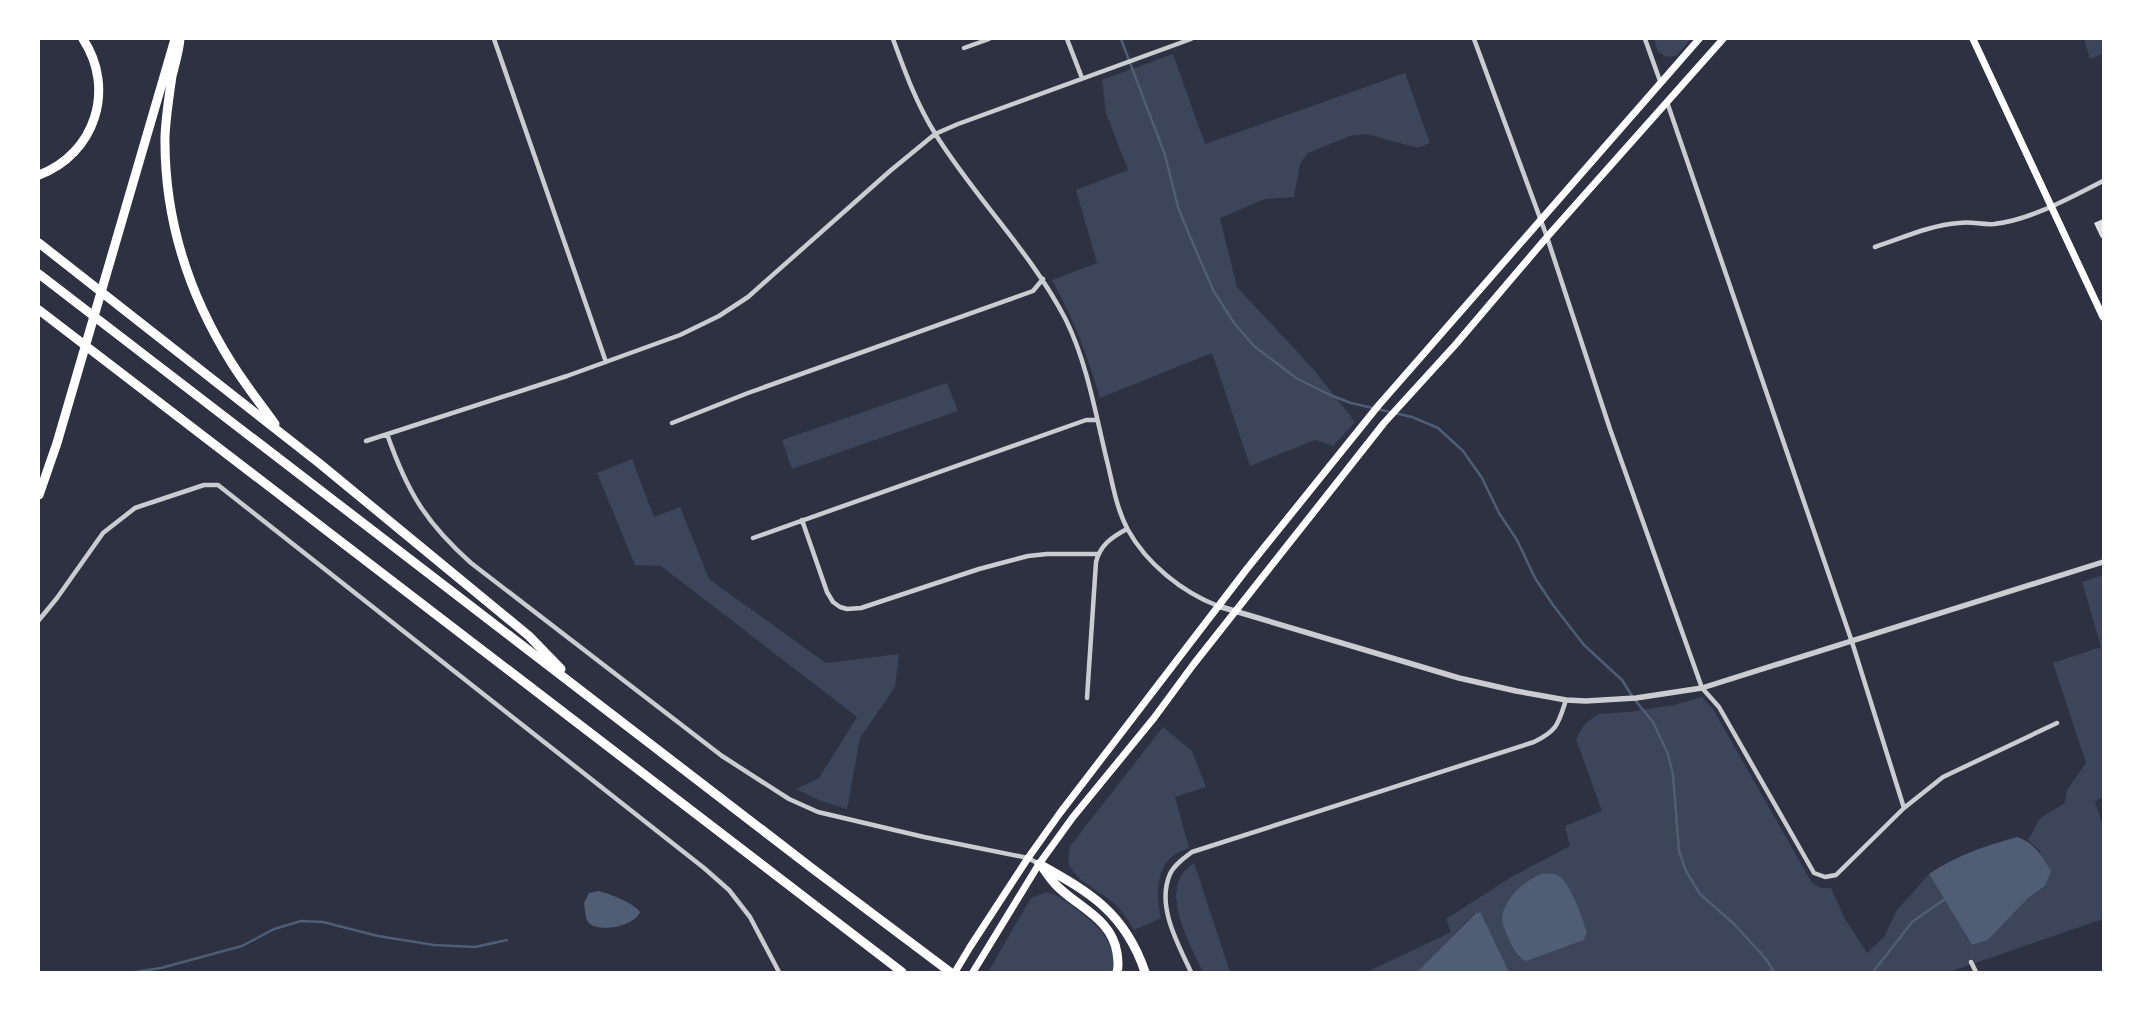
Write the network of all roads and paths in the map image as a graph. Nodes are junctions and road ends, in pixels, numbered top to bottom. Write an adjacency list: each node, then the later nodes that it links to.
1 (83, 39): 19 (highway)
2 (175, 39): 36 (highway)
3 (180, 39): 33 (highway)
4 (494, 39): 30 (street)
5 (893, 39): 18 (street)
6 (989, 39): 14 (street)
7 (1067, 39): 15 (street)
8 (1191, 39): 15 (street)
9 (1474, 39): 22 (street)
10 (1645, 39): 16 (street)
11 (1698, 39): 16 (main road)
12 (1723, 39): 17 (main road)
13 (1973, 39): 21 (main road)
14 (964, 48)
15 (1082, 78): 18 (street)
16 (1660, 81): 22 (main road)
17 (1667, 102): 23 (main road); 45 (street)
18 (935, 134): 27 (street); 30 (street)
19 (39, 175)
20 (2103, 181): 21 (street)
21 (2051, 207): 25 (street); 29 (main road)
22 (1540, 222): 23 (street); 42 (main road)
23 (1547, 238): 43 (main road); 47 (street)
24 (39, 242): 33 (highway)
25 (1875, 247)
26 (39, 274): 46 (highway)
27 (1044, 279): 31 (street); 32 (street)
28 (39, 310): 56 (highway)
29 (2103, 317)
30 (606, 362): 34 (street)
31 (1097, 420): 37 (street); 38 (street)
32 (672, 423)
33 (281, 432): 46 (highway)
34 (387, 434): 35 (street); 52 (street)
35 (366, 440)
36 (39, 496)
37 (802, 520): 39 (street); 40 (street)
38 (1128, 529): 40 (street); 42 (street)
39 (753, 538)
40 (1098, 554): 48 (street)
41 (2103, 562): 45 (street)
42 (1218, 606): 43 (street); 52 (main road)
43 (1235, 611): 49 (street); 53 (main road)
44 (39, 620): 55 (street)
45 (1852, 642): 47 (street); 51 (street)
46 (579, 688): 57 (highway)
47 (1702, 688): 49 (street); 51 (street)
48 (1088, 698)
49 (1566, 700): 62 (street)
50 (2057, 723): 51 (street)
51 (1904, 808)
52 (1028, 858): 53 (street); 58 (main road)
53 (1039, 864): 59 (main road); 60 (highway); 61 (highway)
54 (1971, 962): 63 (street)
55 (780, 972)
56 (902, 972)
57 (950, 972)
58 (956, 972)
59 (973, 972)
60 (1117, 972)
61 (1145, 972)
62 (1191, 972)
63 (1976, 972)

